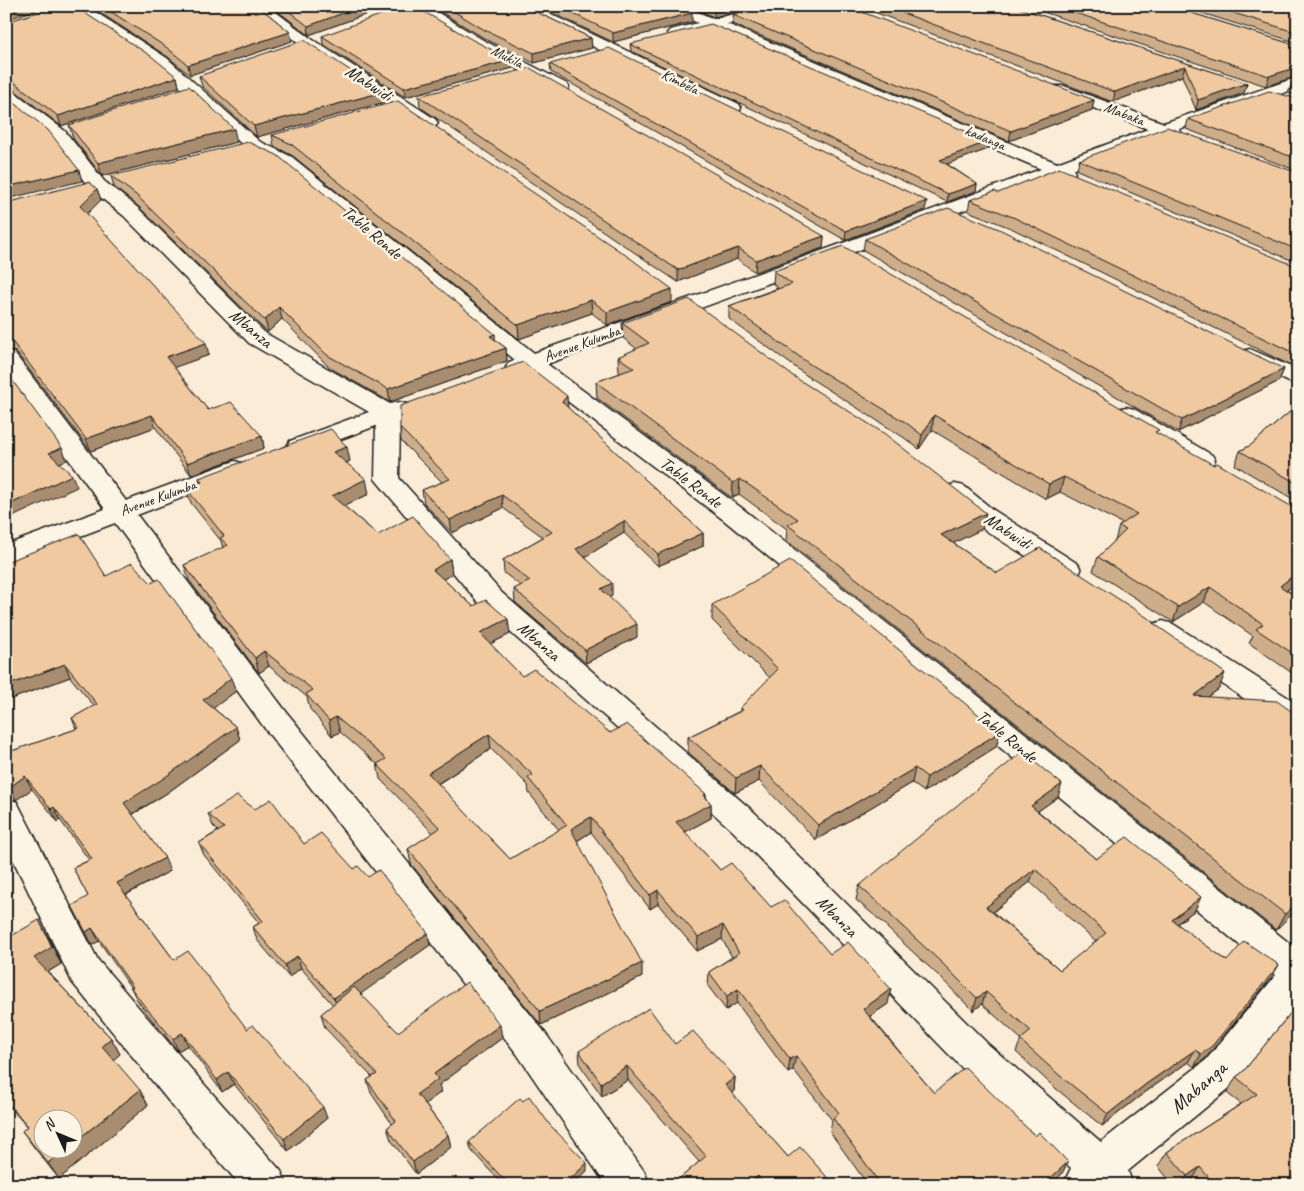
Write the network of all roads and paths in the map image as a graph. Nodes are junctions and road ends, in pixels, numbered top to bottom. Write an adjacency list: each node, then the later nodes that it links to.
1 (258, 6): 22 (street, Mabwidi)
2 (521, 6): 10 (street, Kimbela)
3 (672, 6): 7 (street, kadanga)
4 (783, 6): 7 (street)
5 (68, 7): 25 (street, Table Ronde)
6 (408, 7): 12 (street, Mukila)
7 (714, 24): 8 (street); 26 (street, kadanga)
8 (659, 37)
9 (631, 44): 10 (street)
10 (612, 49): 11 (street); 20 (street, Kimbela)
11 (586, 56)
12 (542, 68): 13 (street); 19 (street, Mukila)
13 (506, 78)
14 (1043, 83): 21 (street, Mabaka)
15 (1238, 84): 18 (street)
16 (1294, 92): 18 (street, Avenue Kulumba)
17 (6, 93): 41 (street, Mbanza)
18 (1266, 93): 21 (street, Avenue Kulumba)
19 (576, 96)
20 (752, 117)
21 (1163, 129): 24 (street, Mabaka); 26 (street, Avenue Kulumba)
22 (444, 133)
23 (281, 138): 25 (street)
24 (1190, 139)
25 (244, 148): 37 (street, Table Ronde)
26 (1058, 170): 27 (street, kadanga); 29 (street, Avenue Kulumba)
27 (1085, 181)
28 (920, 198): 29 (street)
29 (947, 211): 30 (street); 32 (street, Avenue Kulumba)
30 (972, 221)
31 (817, 235): 32 (street)
32 (850, 255): 34 (street, Avenue Kulumba)
33 (668, 288): 34 (street)
34 (699, 311): 37 (street, Avenue Kulumba)
35 (1237, 350): 39 (street)
36 (6, 358): 46 (street)
37 (531, 362): 38 (street, Avenue Kulumba); 52 (street, Table Ronde)
38 (495, 375)
39 (1298, 379)
40 (1113, 407): 44 (street)
41 (401, 408): 42 (street); 53 (street, Mbanza)
42 (277, 454)
43 (249, 464): 46 (street, Avenue Kulumba)
44 (1222, 471)
45 (938, 479): 48 (street, Mabwidi)
46 (120, 512): 47 (street, Avenue Kulumba); 55 (street)
47 (6, 555)
48 (1082, 579)
49 (1149, 622): 50 (street)
50 (1298, 719)
51 (6, 811): 54 (street)
52 (1298, 973): 53 (street, Mabanga)
53 (1099, 1179)
54 (267, 1185)
55 (630, 1185)

